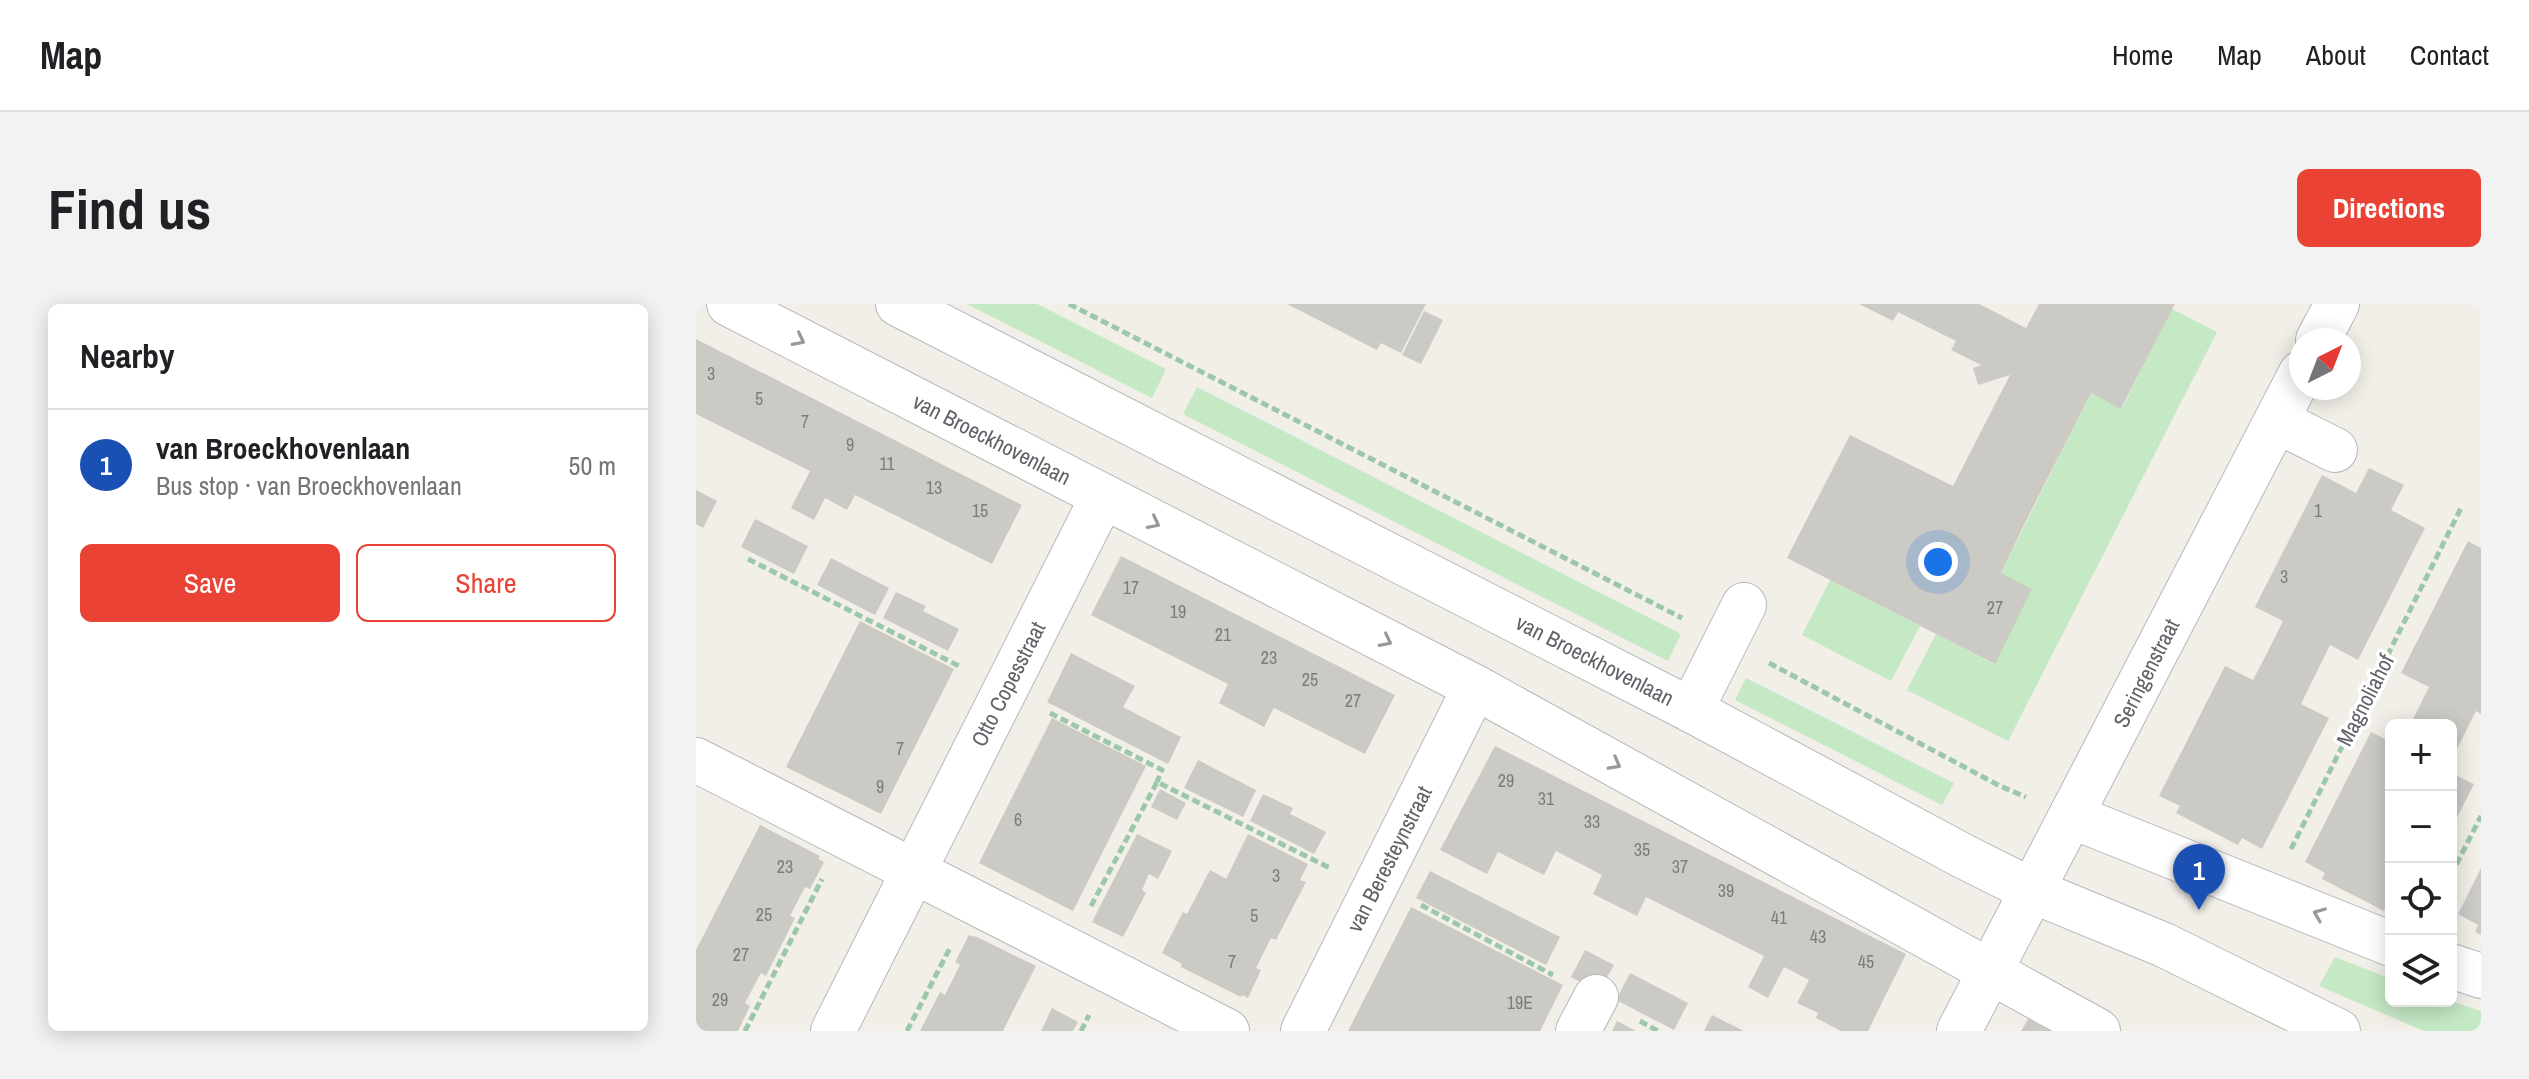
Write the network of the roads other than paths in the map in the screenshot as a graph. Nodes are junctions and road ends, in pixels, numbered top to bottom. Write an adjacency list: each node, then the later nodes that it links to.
1 (729, 304): 8 (street, van Broeckhovenlaan, one-way to 8)
2 (898, 304): 11 (street, van Broeckhovenlaan)
3 (2337, 304): 4 (street)
4 (2324, 328)
5 (2289, 397): 6 (street, Seringenstraat)
6 (2277, 421): 7 (street); 13 (street, Seringenstraat)
7 (2335, 450)
8 (1103, 496): 10 (street, van Broeckhovenlaan, one-way to 10); 14 (street, Otto Copesstraat)
9 (1735, 622): 11 (street)
10 (1475, 687): 18 (street, van Broeckhovenlaan, one-way to 18); 22 (street, van Beresteynstraat)
11 (1691, 710): 15 (street, van Broeckhovenlaan)
12 (696, 760): 14 (street)
13 (2071, 816): 15 (street, Seringenstraat); 16 (street, one-way to 13)
14 (914, 871): 20 (street, Otto Copesstraat); 21 (street)
15 (2033, 891): 18 (street, Seringenstraat); 25 (street, van Broeckhovenlaan)
16 (2385, 941)
17 (2457, 968): 19 (street)
18 (1989, 971): 23 (street, Seringenstraat); 24 (street, van Broeckhovenlaan)
19 (2481, 976)
20 (833, 1031)
21 (1227, 1031)
22 (1303, 1031)
23 (1959, 1031)
24 (2098, 1031)
25 (2338, 1031)

